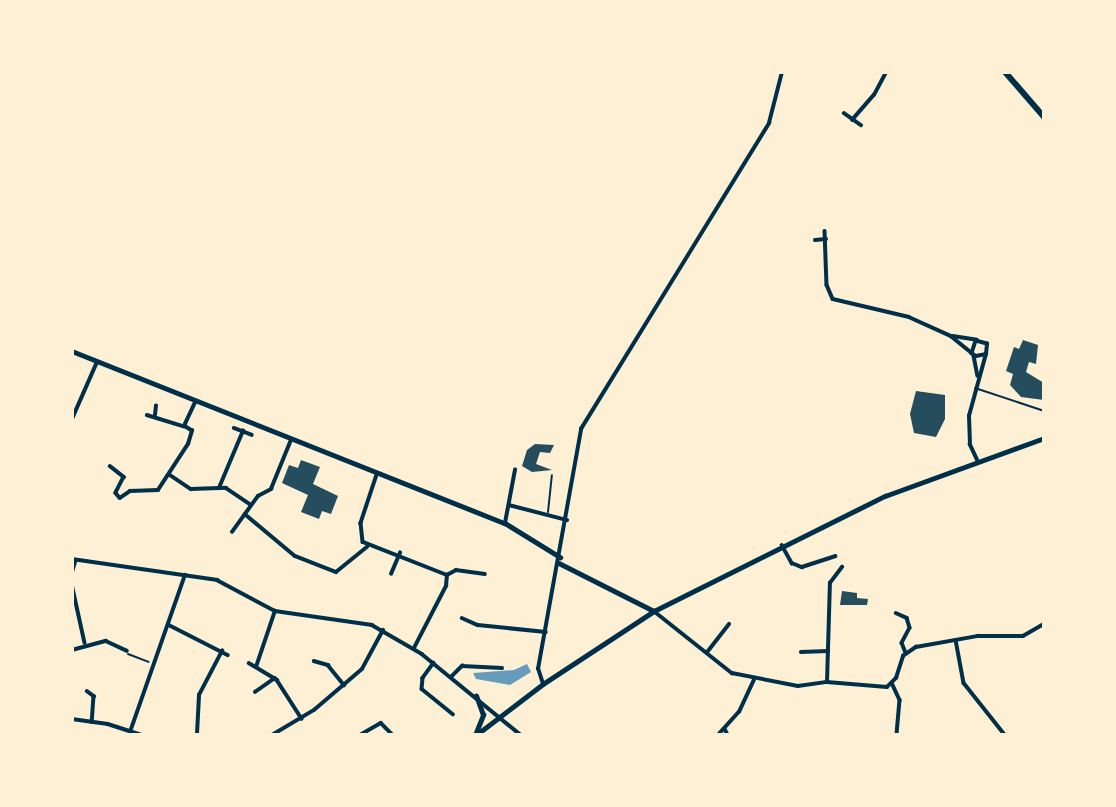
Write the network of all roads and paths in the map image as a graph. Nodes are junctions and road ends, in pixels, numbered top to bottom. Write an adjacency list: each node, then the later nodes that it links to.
1 (782, 72): 42 (street)
2 (886, 72): 6 (street)
3 (1005, 72): 5 (highway)
4 (844, 113): 6 (street)
5 (1044, 117)
6 (852, 120): 7 (street)
7 (861, 125)
8 (825, 231): 9 (street)
9 (825, 239): 10 (street); 11 (street)
10 (815, 240)
11 (951, 336): 12 (street); 14 (street)
12 (978, 340): 14 (street); 15 (street)
13 (72, 351): 16 (street)
14 (973, 354): 15 (street); 17 (street)
15 (986, 354): 17 (street)
16 (97, 362): 19 (street); 24 (street)
17 (978, 378): 18 (street)
18 (975, 388): 21 (lane); 31 (street)
19 (195, 402): 25 (street); 30 (street)
20 (156, 406): 23 (street)
21 (1044, 411)
22 (147, 415): 23 (street)
23 (155, 415): 25 (street)
24 (72, 419)
25 (184, 426): 34 (street)
26 (234, 428): 27 (street)
27 (243, 431): 28 (street); 37 (street)
28 (252, 435)
29 (1044, 438): 31 (street)
30 (291, 440): 35 (street); 38 (street)
31 (977, 460): 45 (street)
32 (110, 466): 34 (street)
33 (514, 470): 39 (street)
34 (170, 475): 37 (street)
35 (377, 475): 43 (street); 46 (street)
36 (552, 475): 41 (path)
37 (219, 488): 38 (street)
38 (251, 504): 40 (street)
39 (509, 505): 41 (street); 43 (street)
40 (245, 514): 44 (street); 46 (street)
41 (547, 515): 42 (street)
42 (567, 520): 49 (street)
43 (505, 523): 49 (street)
44 (232, 532)
45 (782, 545): 48 (street); 59 (street)
46 (367, 547): 47 (street)
47 (400, 553): 53 (street); 56 (street)
48 (835, 556)
49 (560, 560): 59 (street); 66 (street)
50 (73, 561): 52 (street); 55 (street)
51 (842, 567): 74 (street)
52 (72, 572)
53 (391, 574)
54 (485, 574): 56 (street)
55 (185, 575): 58 (street); 64 (street)
56 (447, 575): 69 (street)
57 (72, 584): 68 (street)
58 (275, 611): 65 (street); 82 (street)
59 (654, 611): 73 (street); 88 (street)
60 (896, 613): 76 (street)
61 (462, 618): 66 (street)
62 (729, 624): 73 (street)
63 (1044, 624): 67 (street)
64 (169, 625): 72 (street); 81 (street)
65 (383, 630): 69 (street); 90 (street)
66 (546, 632): 88 (street)
67 (956, 640): 76 (street); 113 (street)
68 (85, 643): 70 (street); 71 (street)
69 (414, 648): 80 (street)
70 (72, 650)
71 (127, 651): 81 (path)
72 (222, 651): 77 (street); 101 (street)
73 (708, 651): 86 (street)
74 (828, 651): 75 (street); 87 (street)
75 (801, 652)
76 (906, 653): 89 (street)
77 (228, 655)
78 (314, 661): 90 (street)
79 (249, 663): 82 (street)
80 (434, 663): 84 (street); 94 (street)
81 (154, 664): 100 (street)
82 (256, 667): 85 (street)
83 (502, 668): 84 (street)
84 (451, 677): 93 (street)
85 (275, 678): 92 (street); 97 (street)
86 (754, 680): 87 (street); 99 (street)
87 (827, 682): 89 (street)
88 (543, 684): 95 (street)
89 (892, 684): 112 (street)
90 (344, 685): 97 (street)
91 (87, 691): 98 (street)
92 (255, 692)
93 (476, 696): 95 (street); 108 (street)
94 (453, 714)
95 (502, 717): 108 (street); 109 (street)
96 (72, 719): 98 (street)
97 (302, 719): 105 (street)
98 (92, 722): 100 (street)
99 (725, 729): 110 (street); 111 (street)
100 (130, 732): 102 (street)
101 (197, 734): 103 (street); 104 (street)
102 (142, 735)
103 (186, 735)
104 (208, 735)
105 (272, 735)
106 (360, 735): 107 (street)
107 (393, 735)
108 (475, 735)
109 (521, 735)
110 (718, 735)
111 (728, 735)
112 (897, 735)
113 (1005, 735)

